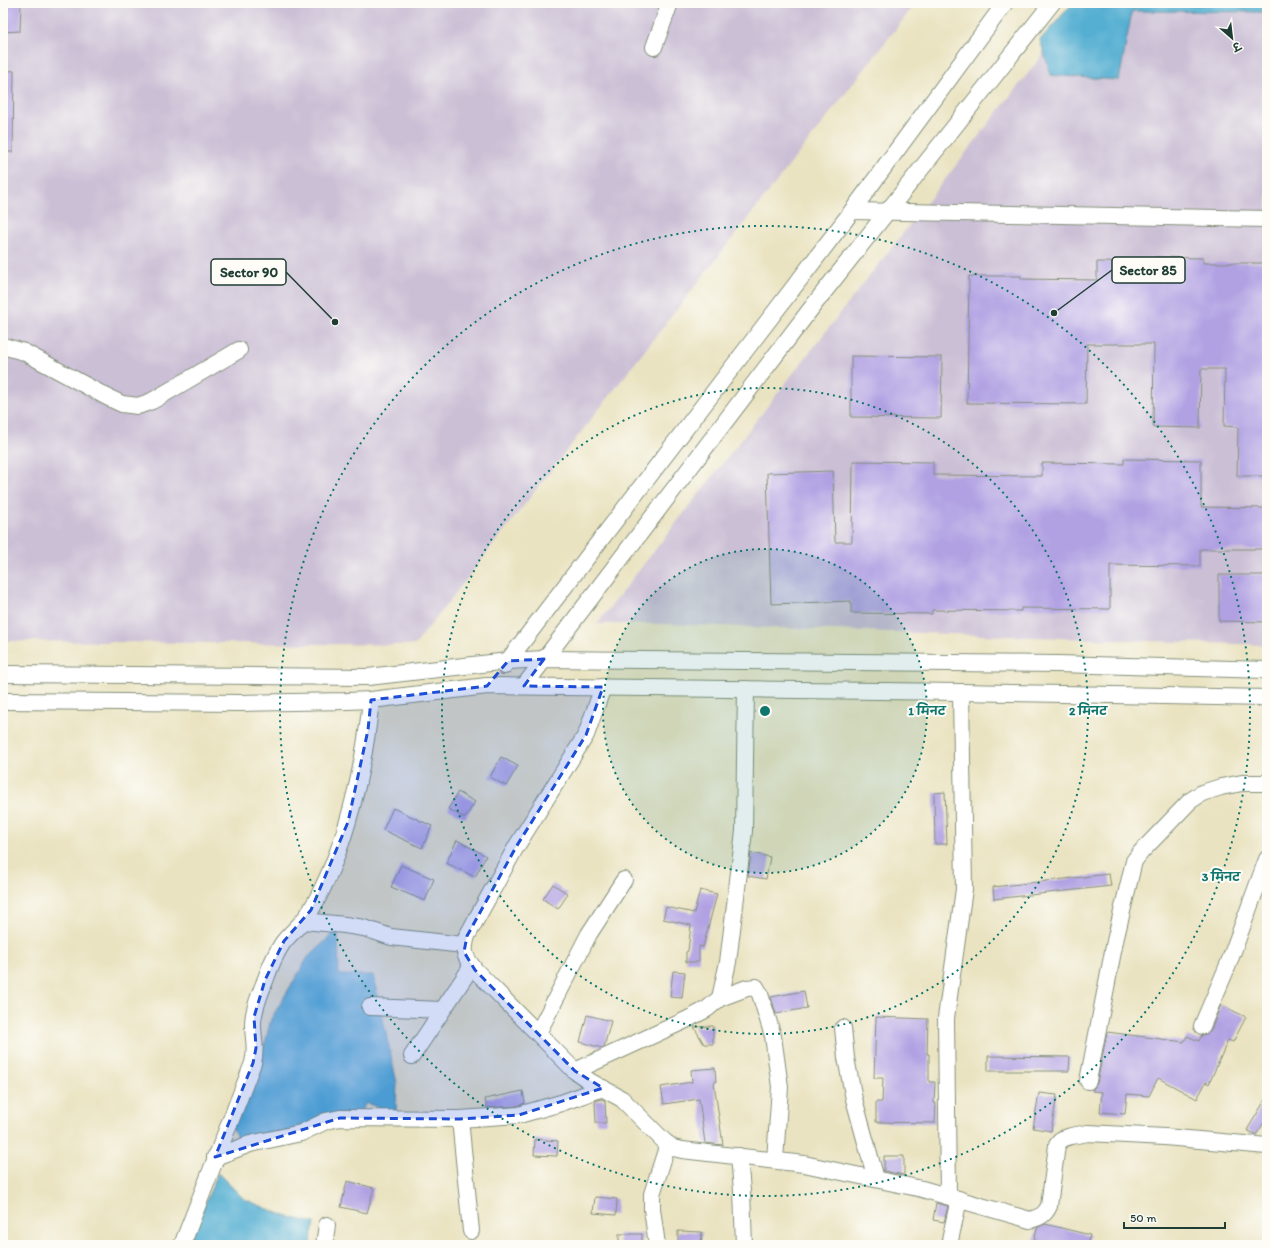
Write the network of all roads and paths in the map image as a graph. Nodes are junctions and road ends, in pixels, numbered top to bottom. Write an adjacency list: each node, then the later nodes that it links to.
1 (670, 3): 4 (street)
2 (1005, 3): 5 (street)
3 (1052, 3): 6 (street)
4 (654, 47)
5 (852, 211): 6 (street); 11 (street)
6 (888, 212): 7 (street); 10 (street)
7 (1267, 219)
8 (3, 346): 9 (street)
9 (239, 350)
10 (544, 659): 11 (street); 12 (street); 15 (street)
11 (508, 661): 13 (street); 14 (street)
12 (1267, 670)
13 (3, 674)
14 (487, 686): 15 (street); 20 (street)
15 (524, 686): 16 (street)
16 (603, 687): 17 (street); 26 (street)
17 (746, 689): 18 (street); 28 (street)
18 (961, 692): 19 (street); 45 (street)
19 (1267, 698)
20 (371, 700): 21 (street); 25 (street)
21 (3, 701)
22 (1267, 783): 36 (street)
23 (1267, 859): 31 (street)
24 (624, 880): 33 (street)
25 (304, 921): 26 (street); 42 (street)
26 (464, 945): 27 (street)
27 (472, 966): 30 (street); 33 (street)
28 (720, 998): 35 (street); 43 (street)
29 (370, 1007): 30 (street)
30 (442, 1010): 34 (street)
31 (1202, 1026)
32 (843, 1028): 44 (street)
33 (538, 1033): 35 (street)
34 (412, 1056)
35 (575, 1071): 37 (street)
36 (1088, 1080)
37 (603, 1088): 38 (street); 39 (street)
38 (460, 1119): 42 (street); 47 (street)
39 (668, 1144): 41 (street); 50 (street)
40 (1267, 1146): 45 (street)
41 (739, 1156): 43 (street); 51 (street)
42 (215, 1157): 48 (street)
43 (775, 1160): 44 (street)
44 (876, 1179): 45 (street)
45 (954, 1198): 52 (street)
46 (327, 1225): 49 (street)
47 (471, 1231)
48 (182, 1245)
49 (324, 1245)
50 (657, 1245)
51 (744, 1245)
52 (949, 1245)

